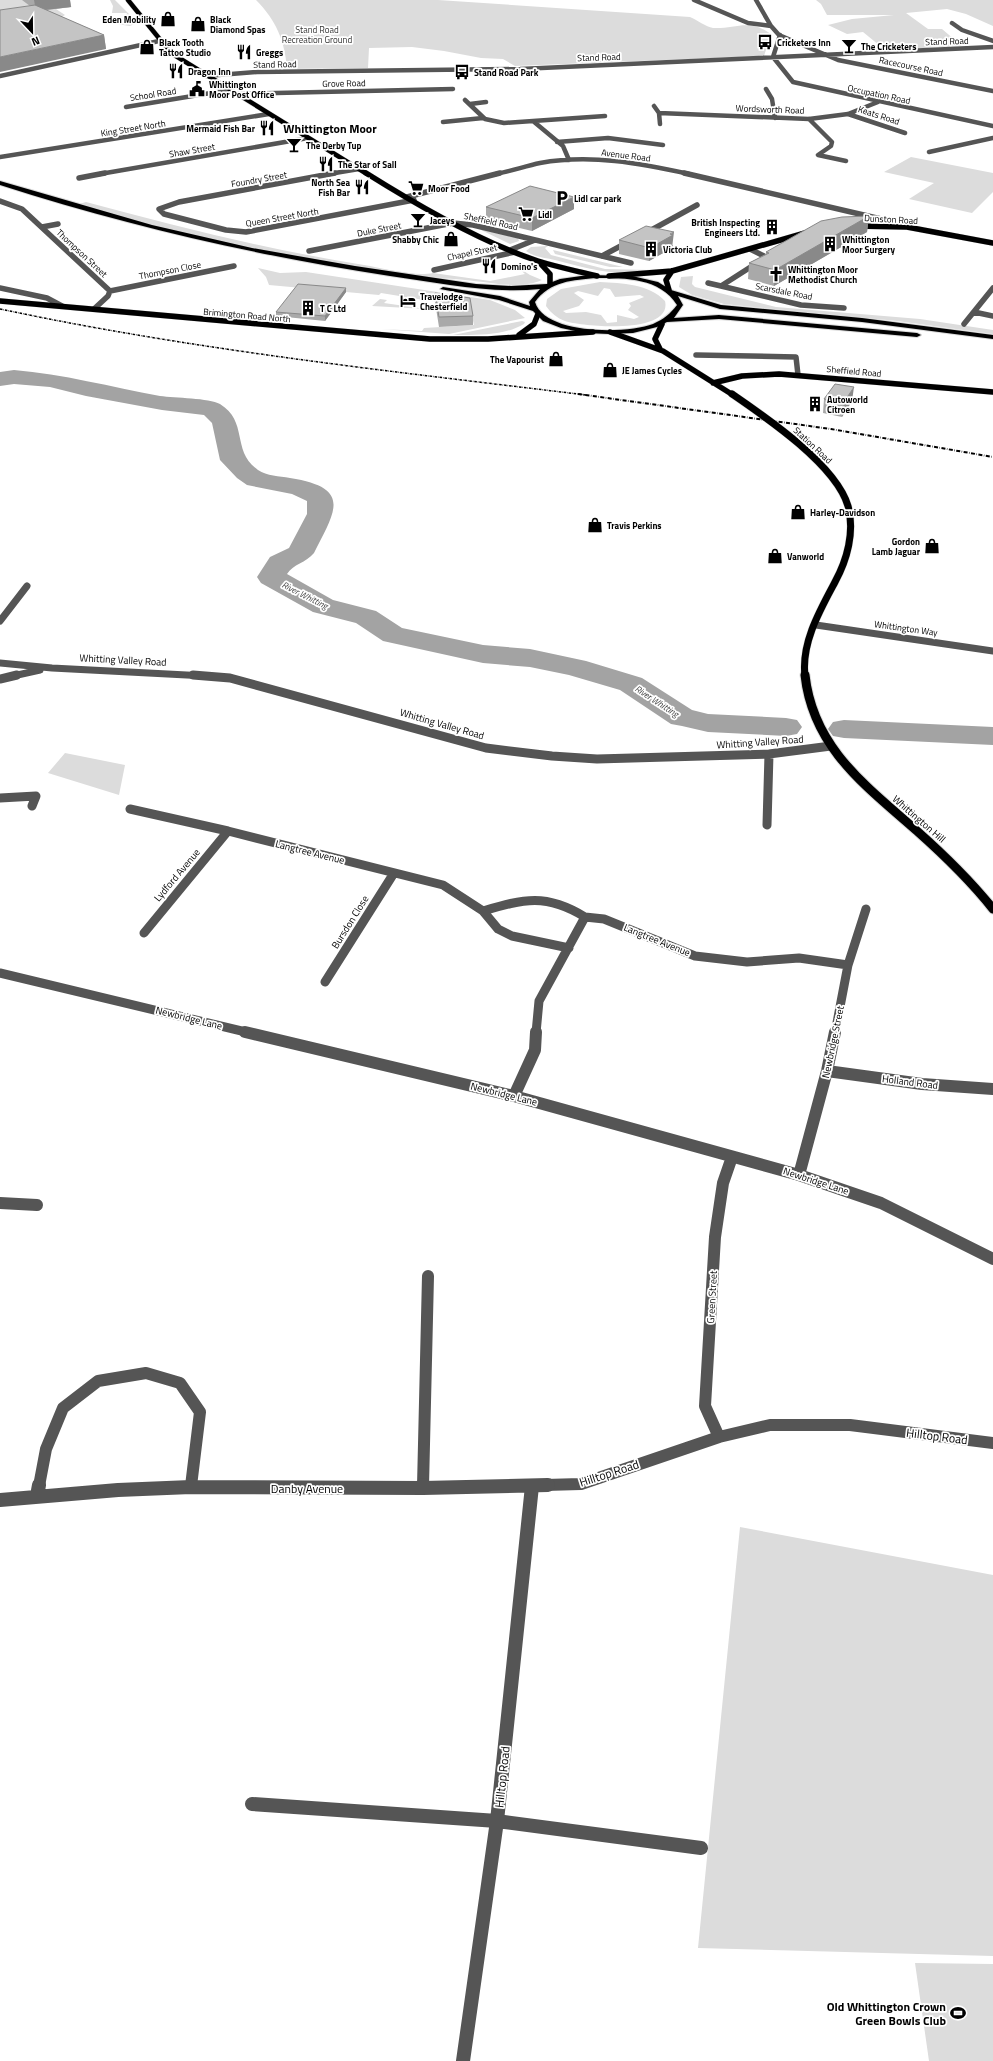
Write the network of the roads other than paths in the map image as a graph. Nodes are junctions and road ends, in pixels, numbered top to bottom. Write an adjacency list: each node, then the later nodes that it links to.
1 (128, 0): 7 (main road, Sheffield Road)
2 (694, 0): 5 (street)
3 (756, 0): 5 (street)
4 (952, 23): 8 (street)
5 (771, 26): 6 (street)
6 (780, 35): 10 (street, Racecourse Road); 11 (street)
7 (159, 41): 12 (street); 13 (main road, Sheffield Road)
8 (993, 41)
9 (993, 47): 10 (street, Stand Road)
10 (828, 54): 11 (street, Stand Road); 17 (street, Racecourse Road)
11 (773, 57): 13 (street, Stand Road); 21 (street, Occupation Road)
12 (0, 76)
13 (206, 76): 16 (main road, Sheffield Road)
14 (453, 89): 18 (street, Grove Road)
15 (766, 89): 31 (street)
16 (229, 90): 18 (main road, Sheffield Road); 24 (street, School Road)
17 (993, 91)
18 (236, 94): 26 (main road, Sheffield Road)
19 (465, 100): 22 (street)
20 (486, 102): 22 (street)
21 (878, 102): 27 (street, Wordsworth Road); 37 (street, Occupation Road)
22 (470, 104): 30 (street)
23 (654, 106): 25 (street)
24 (126, 107)
25 (659, 113): 31 (street, Wordsworth Road); 35 (street)
26 (269, 114): 39 (main road, Sheffield Road); 46 (street, King Street North)
27 (848, 114): 32 (street, Wordsworth Road); 38 (street, Keats Road)
28 (591, 116): 29 (street); 33 (street); 34 (street)
29 (605, 116)
30 (483, 118): 33 (street); 36 (street)
31 (775, 118): 32 (street, Wordsworth Road)
32 (809, 119): 48 (street)
33 (533, 121): 42 (street)
34 (594, 121)
35 (660, 124)
36 (448, 126)
37 (993, 126)
38 (905, 133)
39 (308, 138): 49 (main road, Sheffield Road); 50 (street, Shaw Street)
40 (993, 138): 45 (street)
41 (670, 141): 43 (street)
42 (557, 142): 43 (street); 47 (street)
43 (663, 145): 44 (street)
44 (655, 148)
45 (929, 152)
46 (0, 157)
47 (569, 160): 52 (street, Avenue Road); 57 (street, Avenue Road)
48 (846, 161)
49 (359, 169): 52 (main road, Sheffield Road); 56 (street, Foundry Street)
50 (79, 178)
51 (0, 183): 81 (highway)
52 (407, 197): 53 (main road, Sheffield Road)
53 (414, 200): 56 (street, Queen Street North); 60 (main road, Sheffield Road)
54 (0, 201): 63 (street, Thompson Street)
55 (697, 205): 71 (street)
56 (162, 206)
57 (843, 210): 58 (street); 59 (street, Avenue Road)
58 (834, 214)
59 (881, 219)
60 (452, 222): 65 (street, Sheffield Road); 69 (street, Duke Street); 70 (main road)
61 (58, 224): 63 (street, Thompson Street)
62 (850, 226): 66 (main road, Dunston Road)
63 (42, 227): 86 (street, Thompson Street)
64 (813, 231): 68 (main road)
65 (535, 240): 70 (street, Chapel Street); 71 (street, Sheffield Road)
66 (993, 243)
67 (189, 244): 80 (highway)
68 (750, 249): 76 (main road); 82 (street, Scarsdale Road)
69 (309, 251)
70 (512, 251): 72 (main road); 75 (street, Chapel Street)
71 (602, 256): 73 (street, Sheffield Road)
72 (538, 261): 77 (main road); 81 (main road)
73 (631, 263)
74 (234, 266): 86 (street, Thompson Close)
75 (434, 270)
76 (672, 271): 78 (main road); 87 (main road)
77 (597, 276): 78 (highway); 81 (highway)
78 (609, 276): 87 (highway)
79 (708, 283): 82 (street, Scarsdale Road)
80 (411, 284)
81 (548, 285): 92 (highway)
82 (721, 286): 90 (street, Scarsdale Road)
83 (0, 288): 89 (street)
84 (434, 288): 92 (highway)
85 (993, 288): 93 (street)
86 (110, 291): 91 (street, Thompson Street)
87 (670, 291): 95 (highway); 101 (highway)
88 (0, 301): 89 (main road, Brimington Road North)
89 (62, 306): 91 (main road, Brimington Road North)
90 (844, 308)
91 (94, 309): 100 (main road, Brimington Road North)
92 (536, 312): 98 (highway); 100 (main road)
93 (974, 312): 94 (street); 97 (street)
94 (993, 316)
95 (669, 320): 96 (highway); 102 (highway)
96 (662, 324): 99 (highway); 103 (main road)
97 (964, 324)
98 (593, 332): 99 (highway); 100 (main road, Brimington Road North)
99 (610, 332): 103 (main road, Station Road)
100 (518, 336)
101 (993, 337)
102 (985, 344)
103 (660, 349): 106 (main road, Station Road)
104 (696, 355): 105 (street)
105 (798, 375): 106 (main road, Sheffield Road); 107 (main road, Sheffield Road)
106 (714, 383): 110 (main road, Station Road)
107 (993, 392)
108 (27, 586): 109 (street)
109 (0, 621)
110 (816, 625): 111 (street, Whittington Way); 115 (main road, Station Road)
111 (993, 651)
112 (0, 663): 113 (street, Whitting Valley Road)
113 (52, 668): 114 (street, Whitting Valley Road); 116 (street, Whitting Valley Road)
114 (0, 679)
115 (831, 746): 116 (street, Whitting Valley Road); 124 (main road, Whittington Hill)
116 (770, 754): 120 (street)
117 (0, 798): 118 (street)
118 (32, 806)
119 (130, 809): 121 (street, Langtree Avenue)
120 (767, 825)
121 (228, 831): 122 (street, Langtree Avenue); 127 (street, Lydford Avenue)
122 (394, 873): 125 (street, Langtree Avenue); 131 (street, Bursdon Close)
123 (866, 909): 129 (street, Newbridge Street)
124 (993, 909)
125 (483, 911): 126 (street, Langtree Avenue); 128 (street, Langtree Avenue)
126 (585, 917): 128 (street); 129 (street, Langtree Avenue)
127 (144, 933)
128 (569, 948): 134 (street)
129 (848, 965): 132 (street, Newbridge Street)
130 (0, 973): 134 (street, Newbridge Lane)
131 (325, 982)
132 (827, 1071): 133 (street, Holland Road); 136 (street, Newbridge Street)
133 (993, 1089)
134 (514, 1096): 135 (street, Newbridge Lane)
135 (732, 1157): 136 (street, Newbridge Lane); 141 (street, Green Street)
136 (799, 1175): 139 (street, Newbridge Lane)
137 (0, 1203): 138 (street)
138 (36, 1205)
139 (993, 1259)
140 (428, 1276): 145 (street)
141 (719, 1437): 142 (street, Hilltop Road); 143 (street, Hilltop Road)
142 (993, 1443)
143 (532, 1486): 145 (street, Danby Avenue); 149 (street, Hilltop Road)
144 (192, 1487): 145 (street, Danby Avenue); 146 (street, Danby Avenue); 146 (street)
145 (424, 1488)
146 (37, 1496): 147 (street, Danby Avenue)
147 (0, 1500)
148 (252, 1804): 149 (street, Hilltop Road)
149 (497, 1822): 150 (street, Hilltop Road); 151 (street, Hilltop Road)
150 (701, 1848)
151 (463, 2061)

